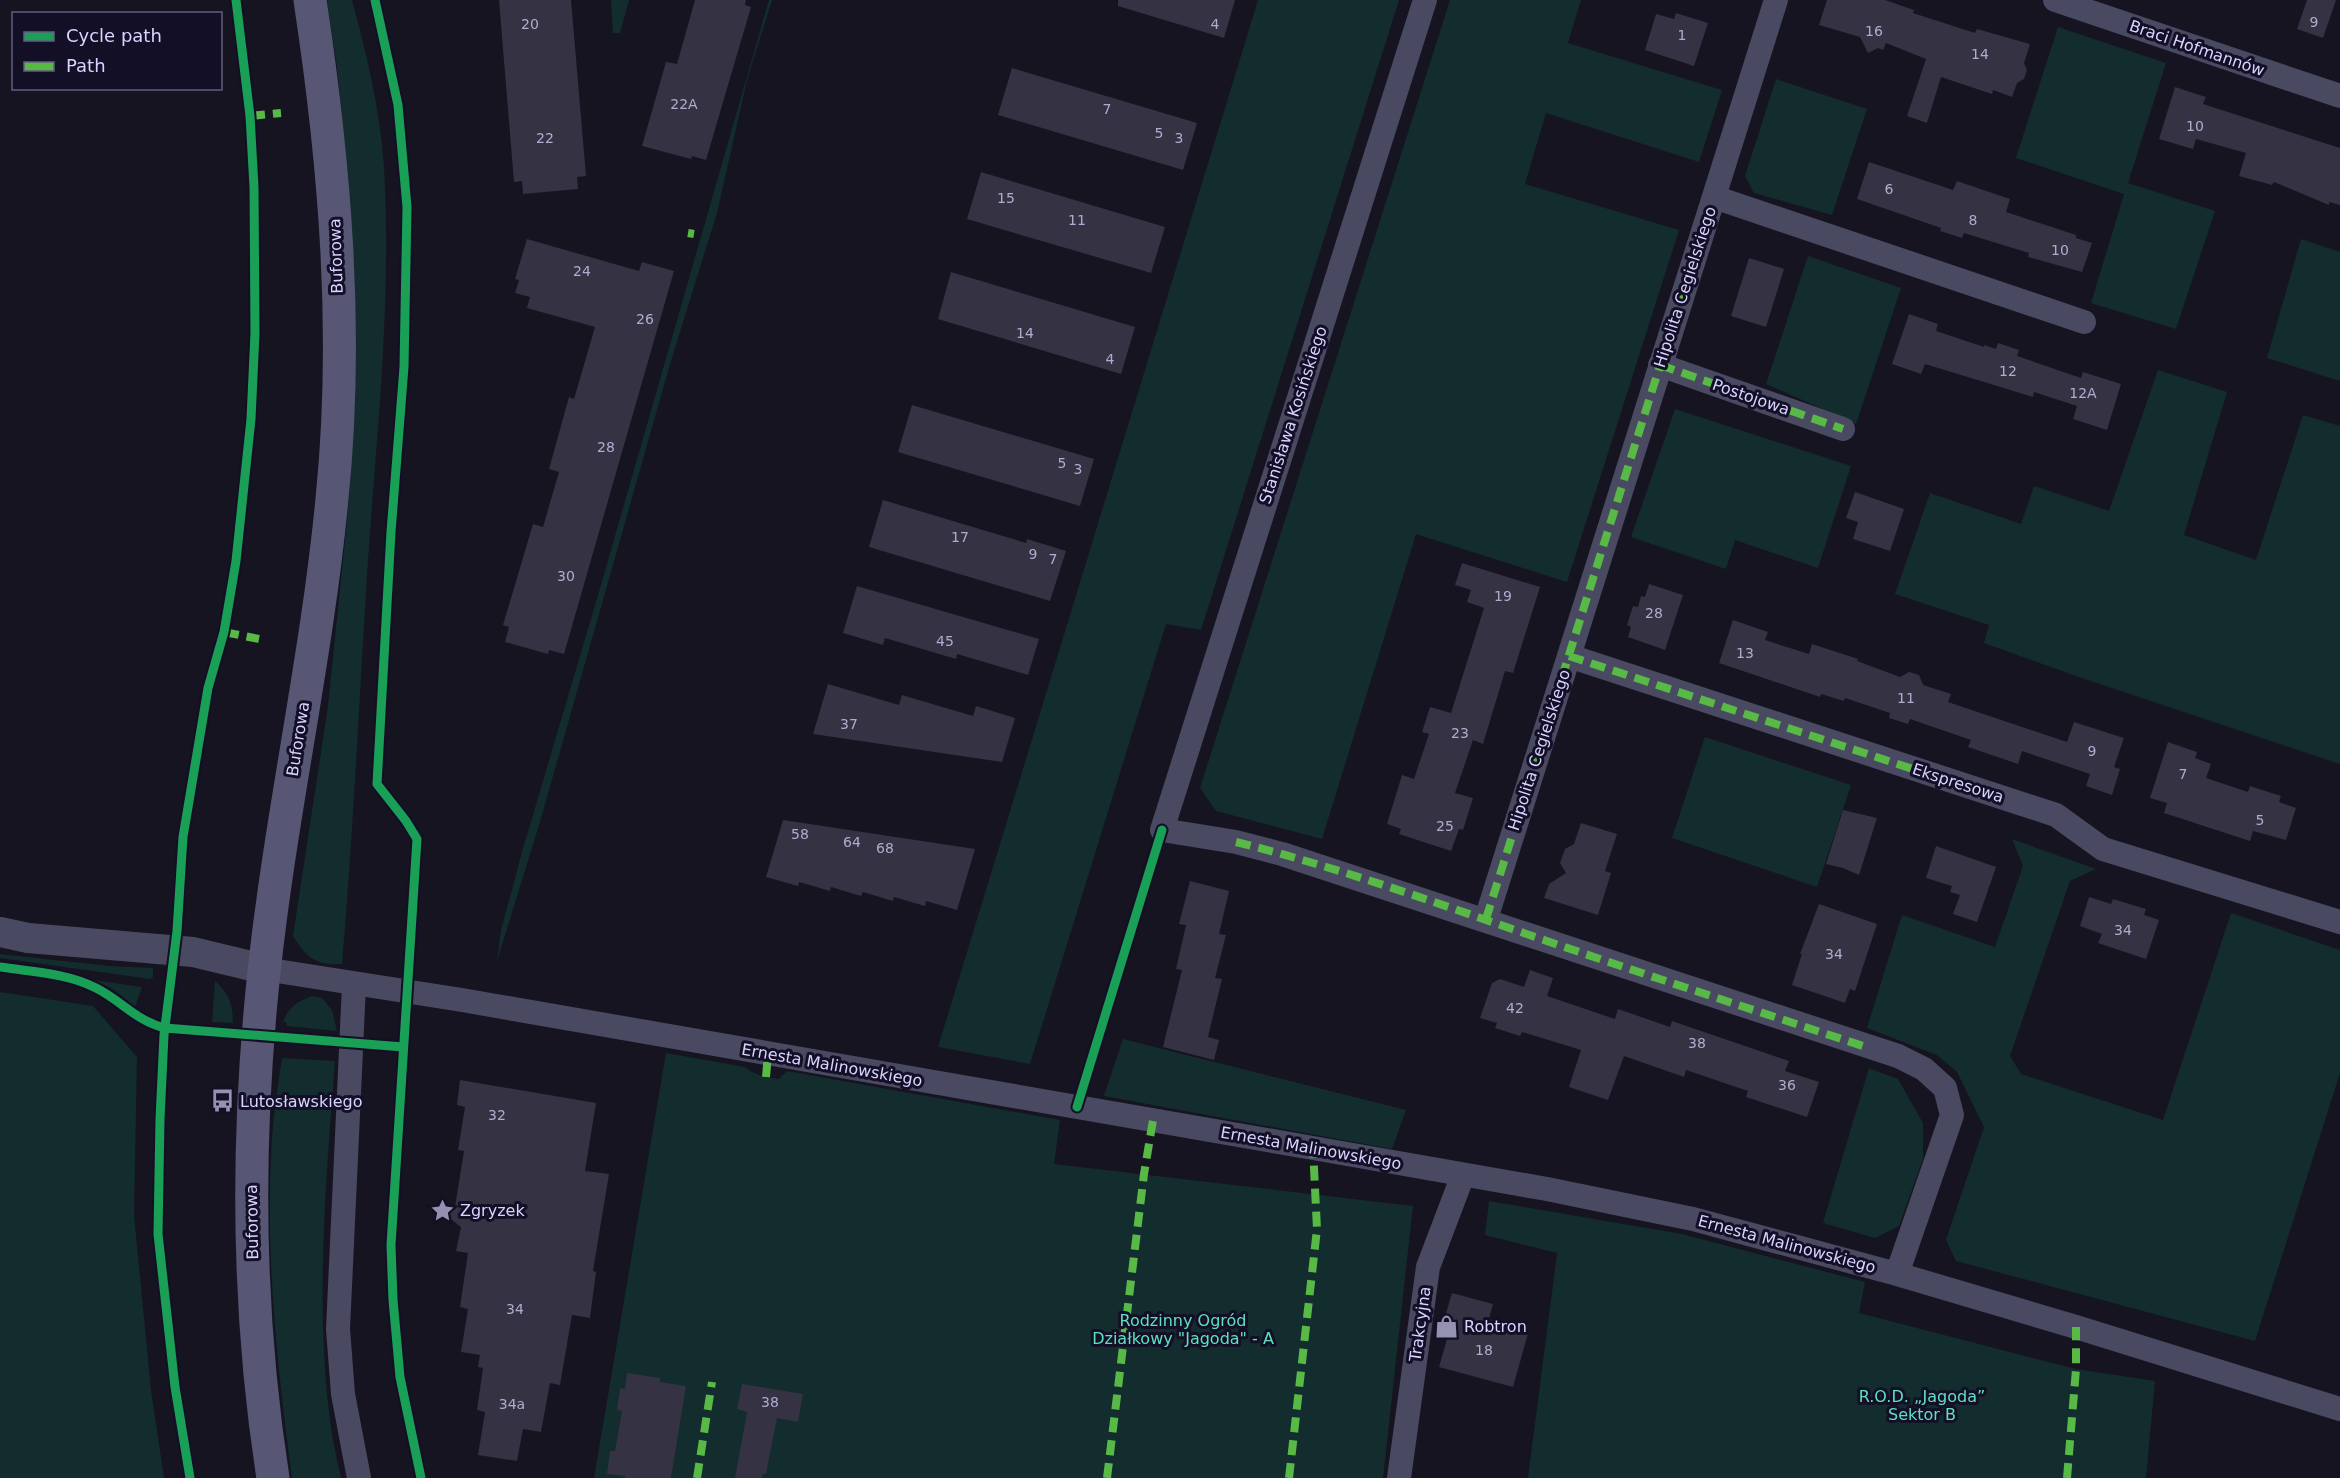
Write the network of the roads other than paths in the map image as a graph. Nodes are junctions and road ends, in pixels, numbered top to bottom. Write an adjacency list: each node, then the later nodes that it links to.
1 (310, 0): 14 (main road, Buforowa)
2 (1425, 0): 11 (street, Stanisława Kosińskiego)
3 (1776, 0): 6 (street, Hipolita Cegielskiego)
4 (2055, 0): 5 (street, Braci Hofmannów)
5 (2340, 96)
6 (1714, 197): 7 (street, Hipolita Cegielskiego); 8 (street, Hipolita Cegielskiego)
7 (2084, 322)
8 (1660, 365): 9 (street, Postojowa); 10 (street, Hipolita Cegielskiego)
9 (1843, 429)
10 (1569, 656): 11 (street, Hipolita Cegielskiego); 12 (street, Ekspresowa)
11 (1486, 919): 17 (street)
12 (2340, 922)
13 (0, 933): 14 (street)
14 (264, 969): 15 (street, Ernesta Malinowskiego); 19 (main road, Buforowa)
15 (354, 985): 16 (street, Ernesta Malinowskiego); 20 (street)
16 (1463, 1175): 17 (street, Ernesta Malinowskiego); 21 (street, Trakcyjna)
17 (1897, 1274): 18 (street, Ernesta Malinowskiego)
18 (2340, 1409)
19 (273, 1478)
20 (359, 1478)
21 (1399, 1478)

